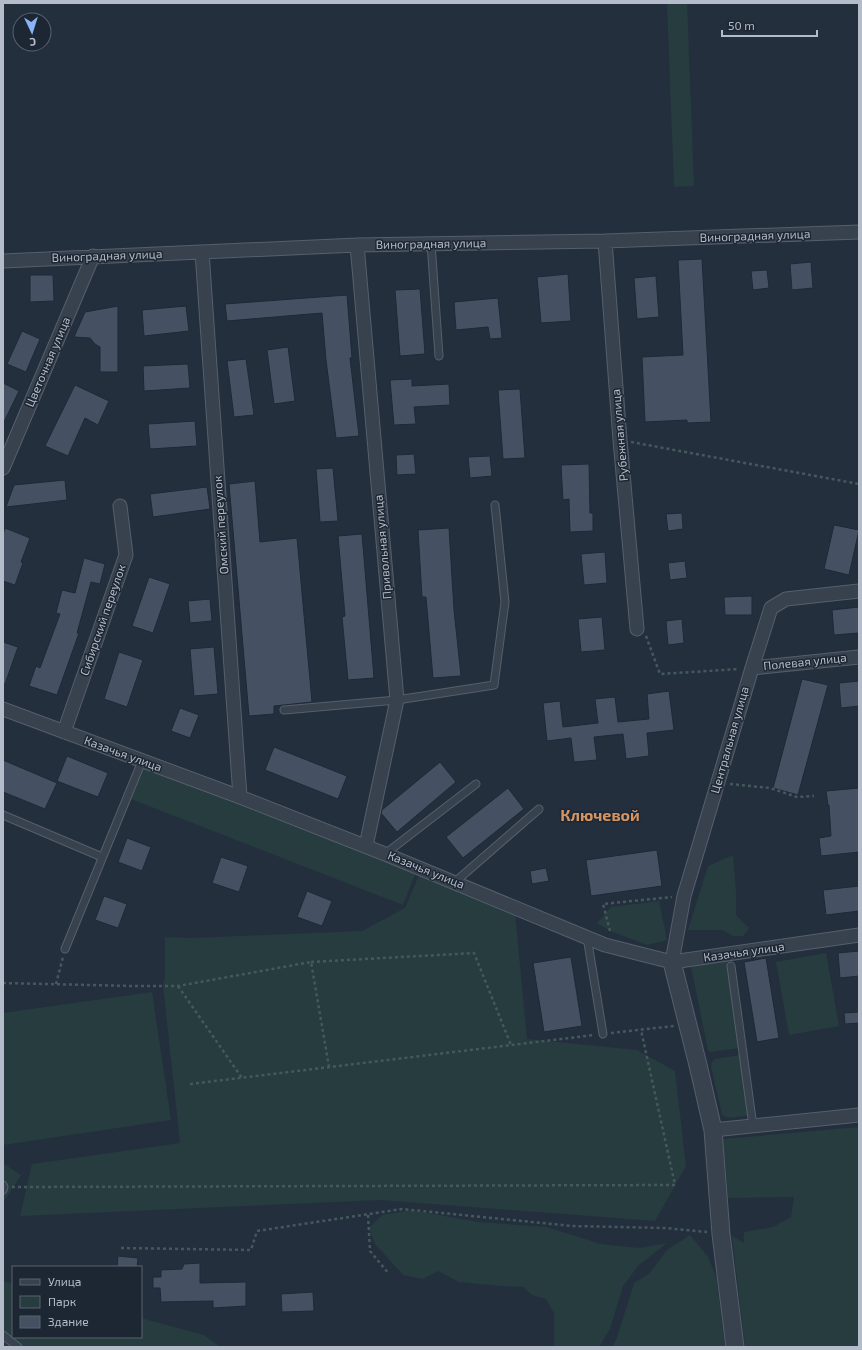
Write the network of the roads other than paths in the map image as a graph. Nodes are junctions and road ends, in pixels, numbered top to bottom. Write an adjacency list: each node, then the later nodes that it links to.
1 (859, 232): 2 (street, Виноградная улица)
2 (605, 241): 3 (street, Виноградная улица); 13 (street, Рубежная улица)
3 (431, 243): 4 (street, Виноградная улица); 8 (lane)
4 (357, 245): 5 (street, Виноградная улица); 16 (street, Привольная улица)
5 (202, 252): 6 (street, Виноградная улица); 22 (street, Омский переулок)
6 (93, 256): 7 (street, Виноградная улица); 9 (street, Цветочная улица)
7 (3, 261)
8 (439, 356)
9 (3, 468)
10 (495, 505): 16 (lane)
11 (120, 506): 19 (street, Сибирский переулок)
12 (859, 591): 15 (street, Центральная улица)
13 (640, 629)
14 (859, 657): 15 (street, Полевая улица)
15 (752, 668): 32 (street, Центральная улица)
16 (397, 700): 18 (lane); 25 (street, Привольная улица)
17 (3, 709): 19 (street, Казачья улица)
18 (284, 710)
19 (64, 732): 20 (street, Казачья улица)
20 (142, 761): 22 (street, Казачья улица); 27 (lane)
21 (476, 784): 26 (lane)
22 (240, 798): 25 (street, Казачья улица)
23 (539, 809): 28 (lane)
24 (3, 815): 27 (lane)
25 (366, 846): 26 (street, Казачья улица)
26 (385, 854): 28 (street, Казачья улица)
27 (102, 857): 31 (lane)
28 (455, 882): 30 (street, Казачья улица)
29 (859, 935): 32 (street, Казачья улица)
30 (587, 937): 32 (street, Казачья улица); 34 (lane)
31 (66, 949)
32 (672, 962): 37 (street)
33 (731, 966): 36 (lane)
34 (603, 1034)
35 (859, 1115): 36 (street)
36 (753, 1126): 37 (street)
37 (713, 1130): 40 (street)
38 (3, 1335): 39 (lane)
39 (18, 1347)
40 (735, 1347)

